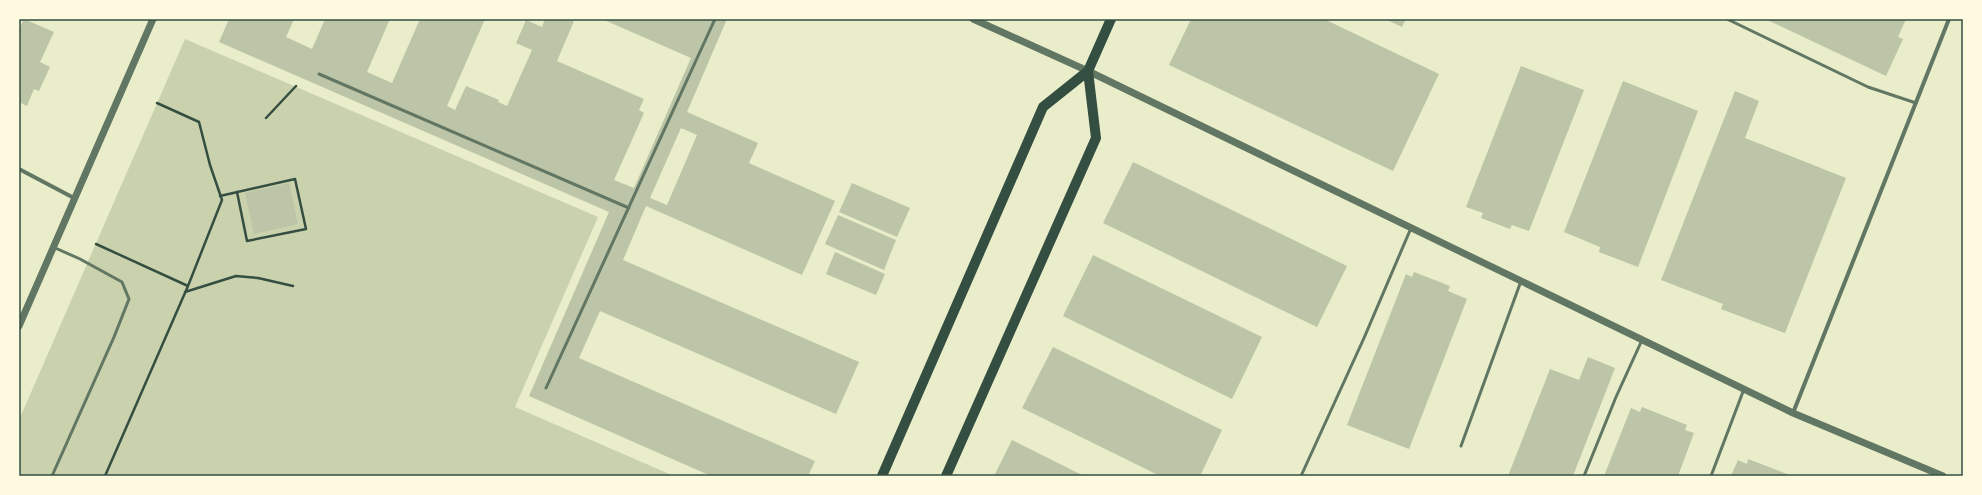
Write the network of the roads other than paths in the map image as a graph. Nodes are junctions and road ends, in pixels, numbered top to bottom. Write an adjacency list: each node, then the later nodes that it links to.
1 (153, 19): 11 (street)
2 (716, 19): 12 (lane)
3 (973, 19): 7 (street)
4 (1111, 19): 7 (main road)
5 (1727, 19): 9 (lane)
6 (1949, 19): 9 (street)
7 (1088, 71): 13 (street); 23 (main road); 24 (main road)
8 (319, 74): 12 (lane)
9 (1916, 103): 20 (street)
10 (19, 169): 11 (street)
11 (74, 198): 14 (street)
12 (629, 208): 18 (lane)
13 (1411, 228): 15 (street); 25 (lane)
14 (53, 247): 16 (street); 22 (lane)
15 (1521, 281): 17 (street); 21 (lane)
16 (19, 326)
17 (1642, 340): 19 (street); 26 (lane)
18 (546, 388)
19 (1744, 389): 20 (street); 27 (lane)
20 (1793, 413): 28 (street)
21 (1461, 446)
22 (52, 476)
23 (882, 476)
24 (946, 476)
25 (1301, 476)
26 (1584, 476)
27 (1711, 476)
28 (1943, 476)

